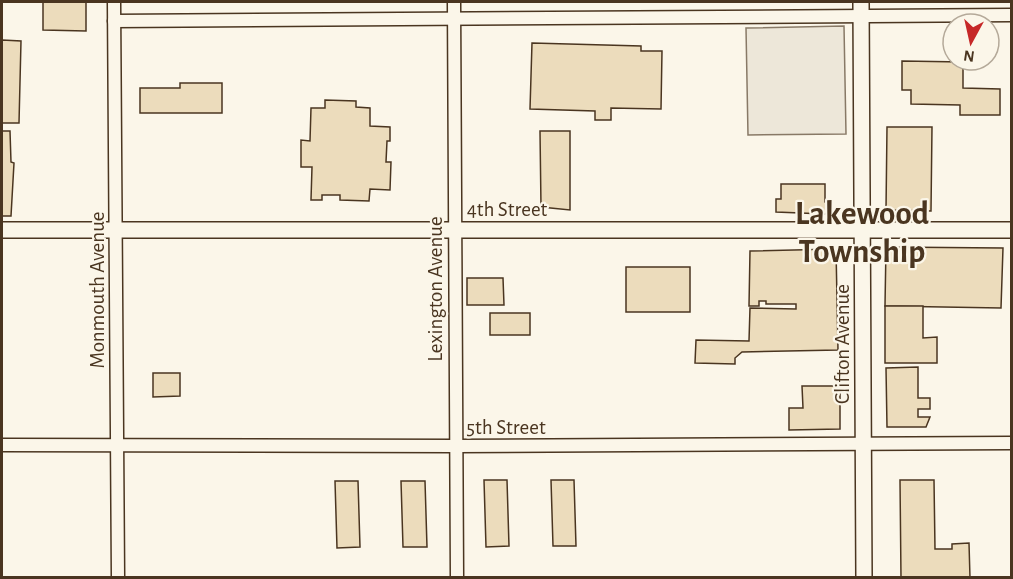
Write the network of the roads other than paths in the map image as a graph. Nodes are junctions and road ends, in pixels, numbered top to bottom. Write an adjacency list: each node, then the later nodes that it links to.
1 (114, 2): 6 (street, Monmouth Avenue)
2 (454, 2): 5 (street, Lexington Avenue)
3 (862, 8): 4 (street); 5 (street); 11 (street, Clifton Avenue)
4 (1011, 15)
5 (454, 17): 6 (street); 9 (street, Lexington Avenue)
6 (114, 21): 7 (street, Monmouth Avenue)
7 (117, 229): 8 (street, 4th Street); 9 (street, 4th Street); 15 (street, Monmouth Avenue)
8 (2, 230)
9 (454, 230): 11 (street, 4th Street); 16 (street, Lexington Avenue)
10 (1011, 230): 11 (street, 4th Street)
11 (863, 231): 12 (street, Clifton Avenue)
12 (864, 443): 13 (street, 5th Street); 16 (street, 5th Street); 19 (street, Clifton Avenue)
13 (1011, 443)
14 (2, 445): 15 (street, 5th Street)
15 (117, 446): 16 (street, 5th Street); 17 (street, Monmouth Avenue)
16 (456, 446): 18 (street, Lexington Avenue)
17 (118, 578)
18 (457, 578)
19 (864, 578)

